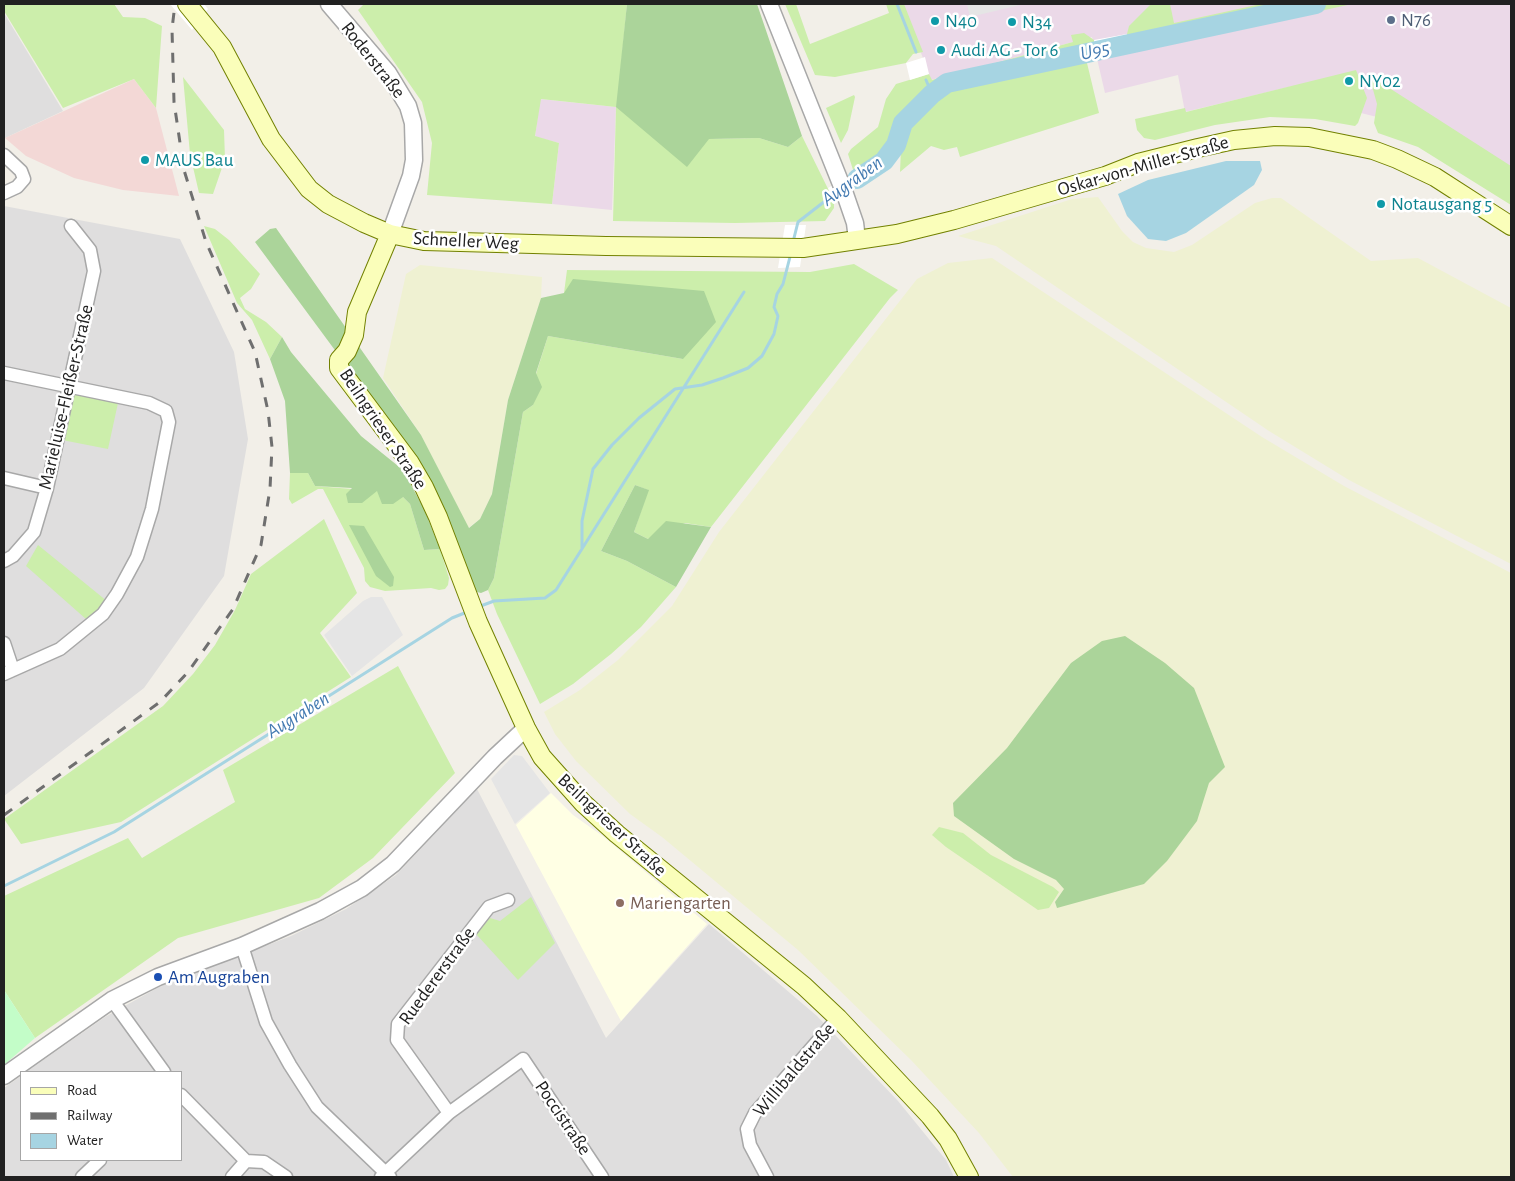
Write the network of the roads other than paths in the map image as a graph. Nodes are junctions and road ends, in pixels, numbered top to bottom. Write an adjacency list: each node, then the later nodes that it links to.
1 (187, 4): 8 (main road, Schneller Weg)
2 (329, 4): 8 (street, Roderstraße)
3 (769, 4): 9 (street)
4 (4, 155): 5 (street)
5 (4, 193)
6 (71, 226): 11 (street, Marieluise-Fleißer-Straße)
7 (1511, 226): 9 (main road, Oskar-von-Miller-Straße)
8 (390, 234): 9 (main road, Schneller Weg); 17 (main road, Beilngrieser Straße)
9 (857, 239)
10 (4, 373): 11 (street)
11 (69, 387): 13 (street, Marieluise-Fleißer-Straße); 16 (street)
12 (4, 478): 13 (street)
13 (46, 488): 14 (street, Marieluise-Fleißer-Straße)
14 (4, 561)
15 (4, 643): 16 (street)
16 (8, 672)
17 (526, 728): 19 (street); 21 (main road, Beilngrieser Straße)
18 (508, 900): 25 (street, Ruedererstraße)
19 (242, 946): 20 (street); 28 (street)
20 (112, 1000): 22 (street); 23 (street)
21 (838, 1018): 33 (street, Willibaldstraße); 34 (main road, Beilngrieser Straße)
22 (163, 1071)
23 (4, 1076)
24 (182, 1096): 27 (street)
25 (449, 1113): 28 (street); 32 (street, Poccistraße)
26 (99, 1161): 29 (street)
27 (246, 1161): 30 (street); 31 (street)
28 (386, 1176)
29 (82, 1177)
30 (232, 1177)
31 (286, 1177)
32 (602, 1177)
33 (767, 1177)
34 (969, 1177)

